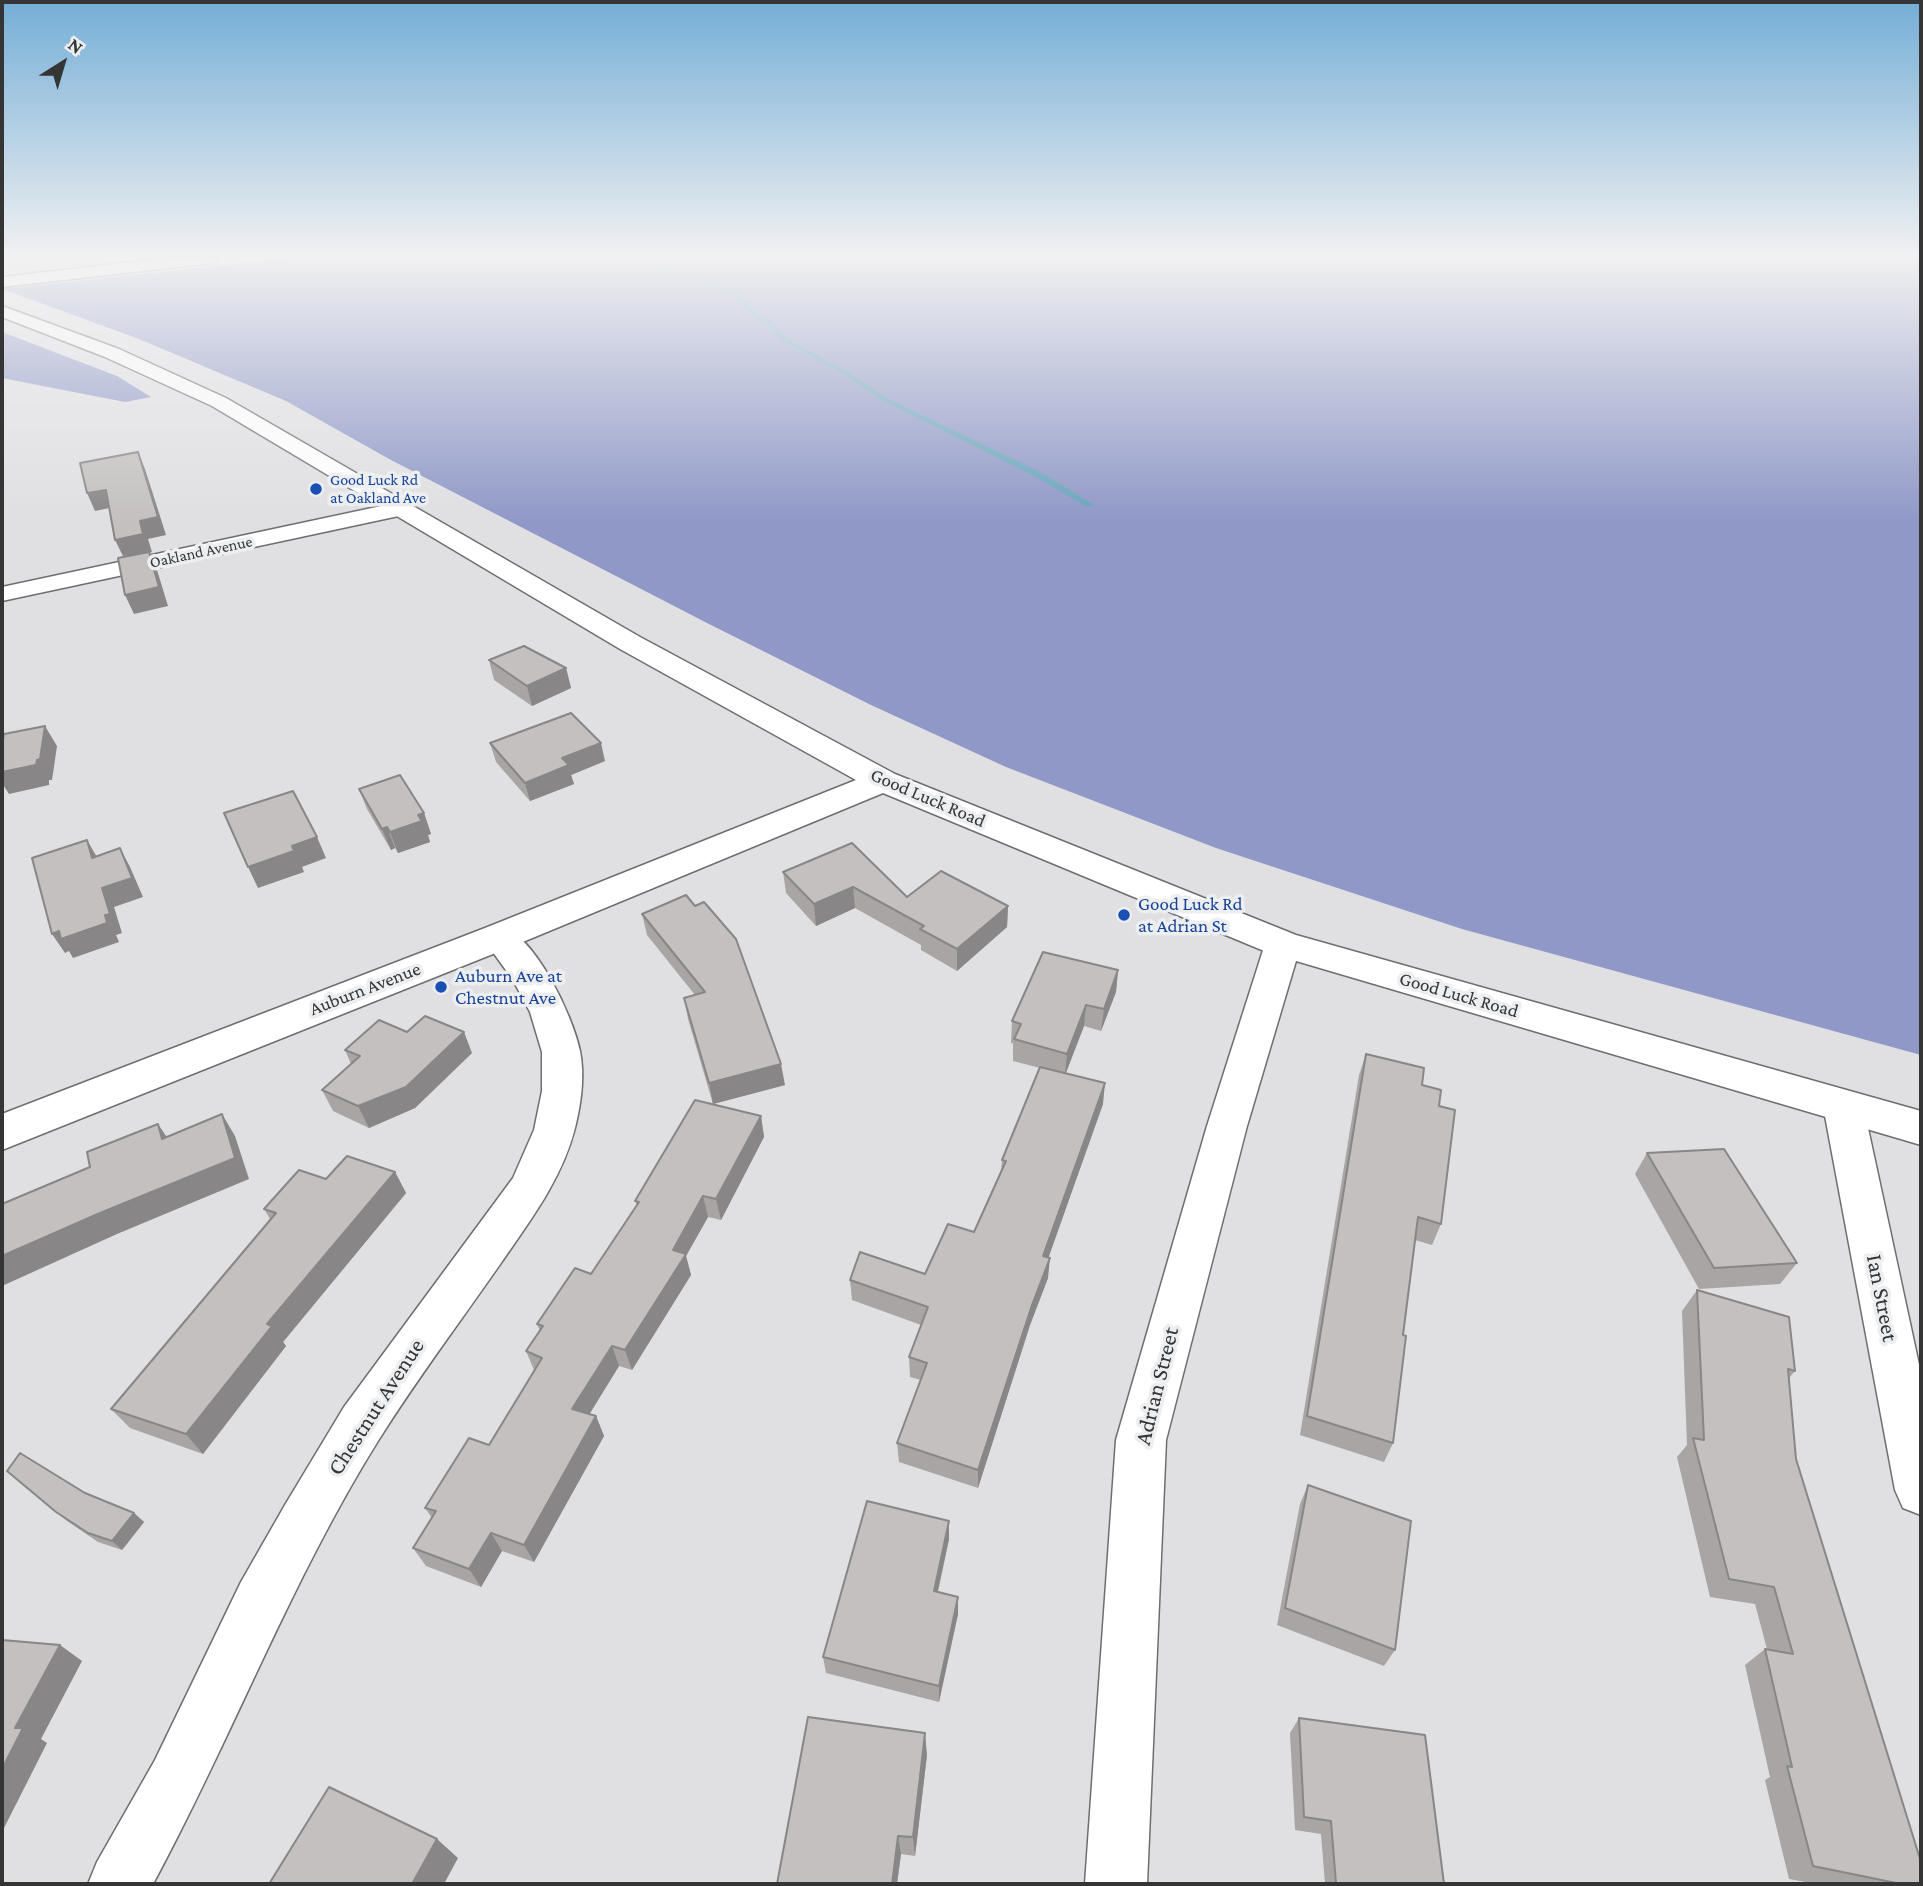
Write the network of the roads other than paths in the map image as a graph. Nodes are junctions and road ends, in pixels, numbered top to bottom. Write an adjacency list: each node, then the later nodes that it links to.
1 (97, 346): 2 (main road, Good Luck Road)
2 (400, 509): 3 (street, Oakland Avenue); 4 (main road, Good Luck Road)
3 (2, 594)
4 (883, 781): 5 (main road, Auburn Avenue); 6 (main road, Good Luck Road)
5 (499, 937): 9 (main road, Auburn Avenue); 11 (street, Chestnut Avenue)
6 (1283, 944): 7 (main road, Good Luck Road); 12 (street, Adrian Street)
7 (1843, 1105): 8 (main road, Good Luck Road); 10 (street, Ian Street)
8 (1921, 1128)
9 (2, 1132)
10 (1921, 1490)
11 (119, 1884)
12 (1116, 1884)

